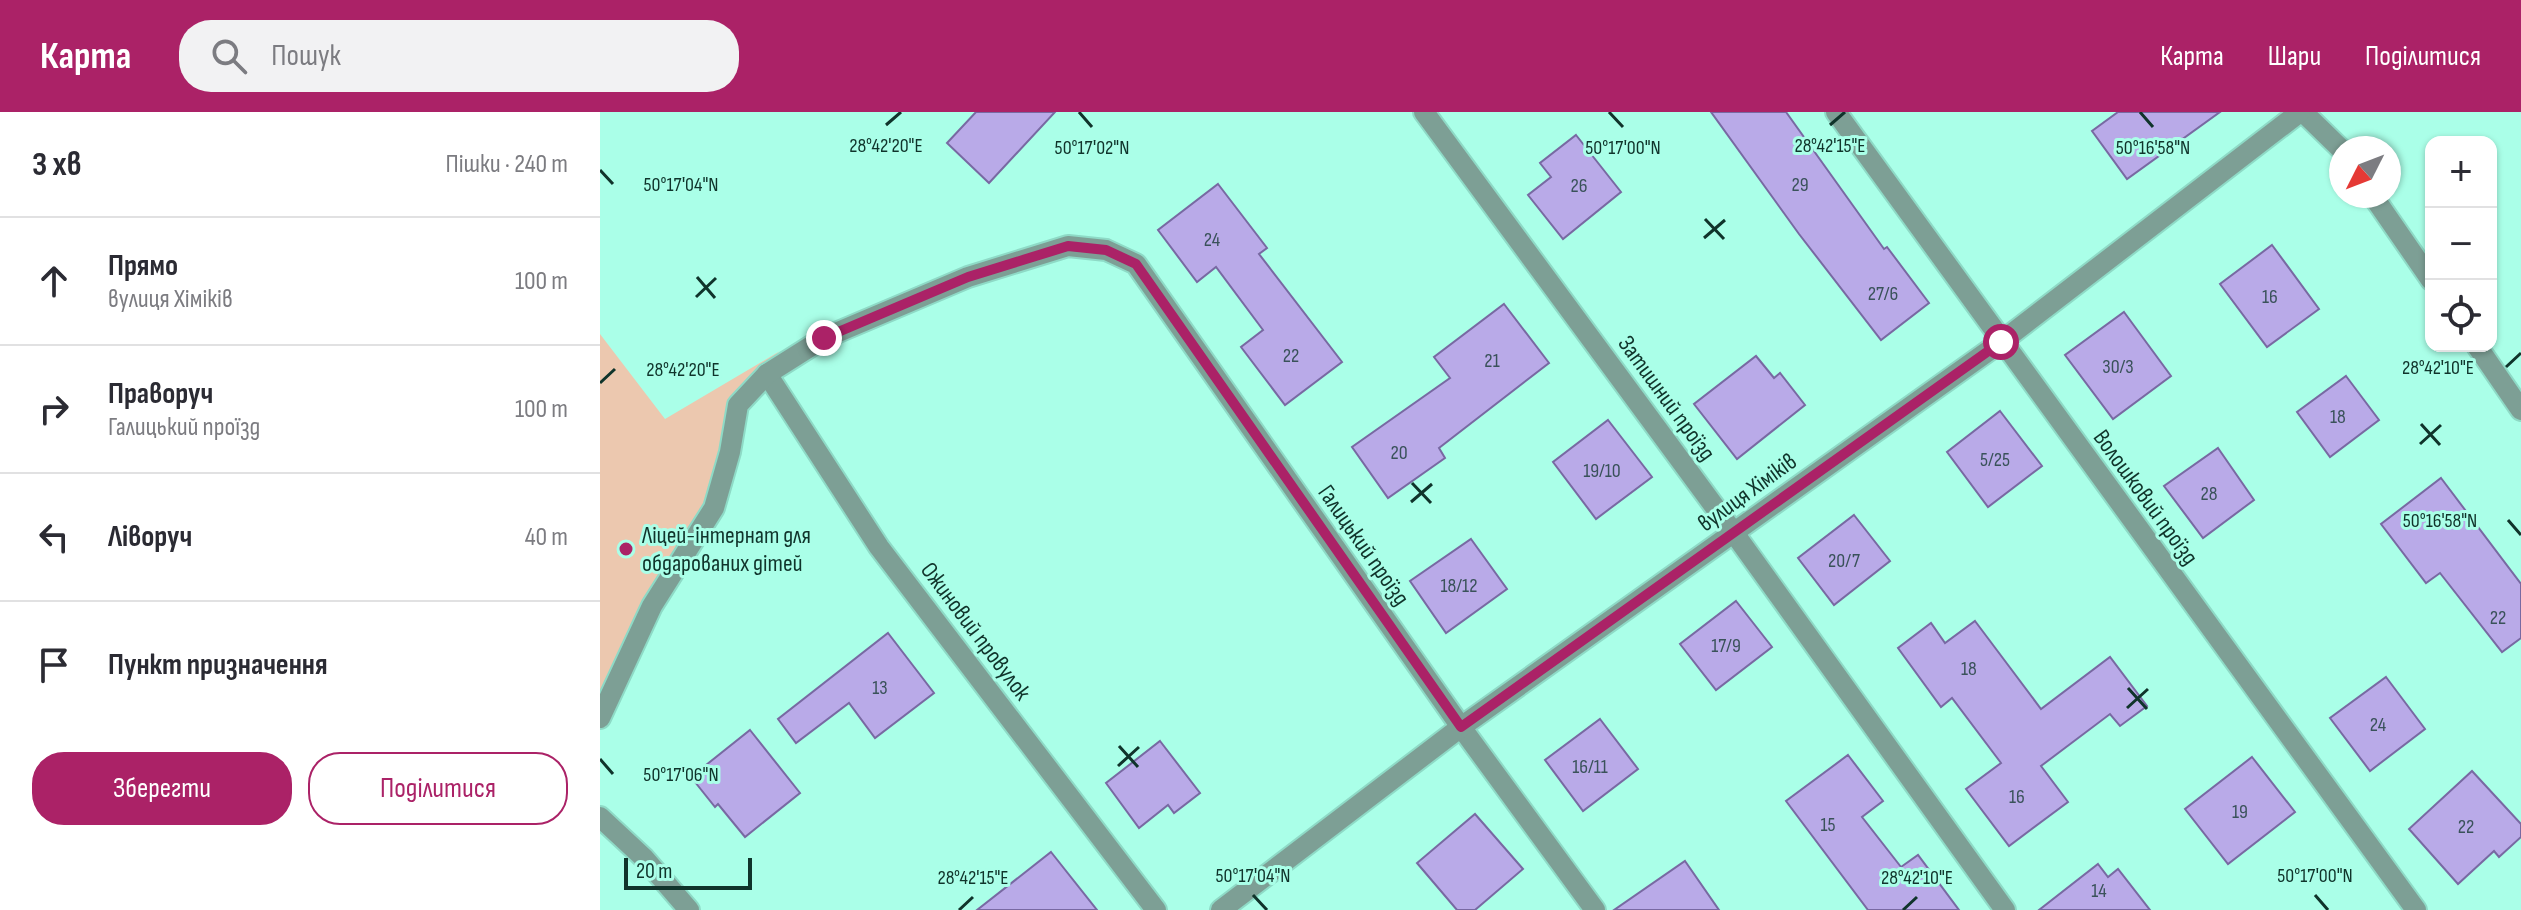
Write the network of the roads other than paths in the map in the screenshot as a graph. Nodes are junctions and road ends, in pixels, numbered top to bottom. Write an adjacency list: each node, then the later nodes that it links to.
1 (1424, 112): 11 (street, Затишний проїзд)
2 (1836, 112): 7 (street, Волошковий проїзд)
3 (2302, 112): 4 (street); 7 (street, вулиця Хіміків)
4 (2329, 138)
5 (2381, 208): 6 (street)
6 (2425, 271)
7 (2001, 342): 11 (street, вулиця Хіміків); 20 (street, Волошковий проїзд)
8 (2481, 352): 10 (street)
9 (767, 374): 12 (street); 13 (street, Галицький проїзд); 16 (street, Ожиновий провулок)
10 (2521, 410)
11 (1734, 533): 13 (street, вулиця Хіміків); 19 (street, Затишний проїзд)
12 (600, 718)
13 (1461, 727): 17 (street, вулиця Хіміків); 18 (street, Галицький проїзд)
14 (600, 817): 15 (street)
15 (689, 910)
16 (1156, 910)
17 (1221, 910)
18 (1595, 910)
19 (2005, 910)
20 (2416, 910)

